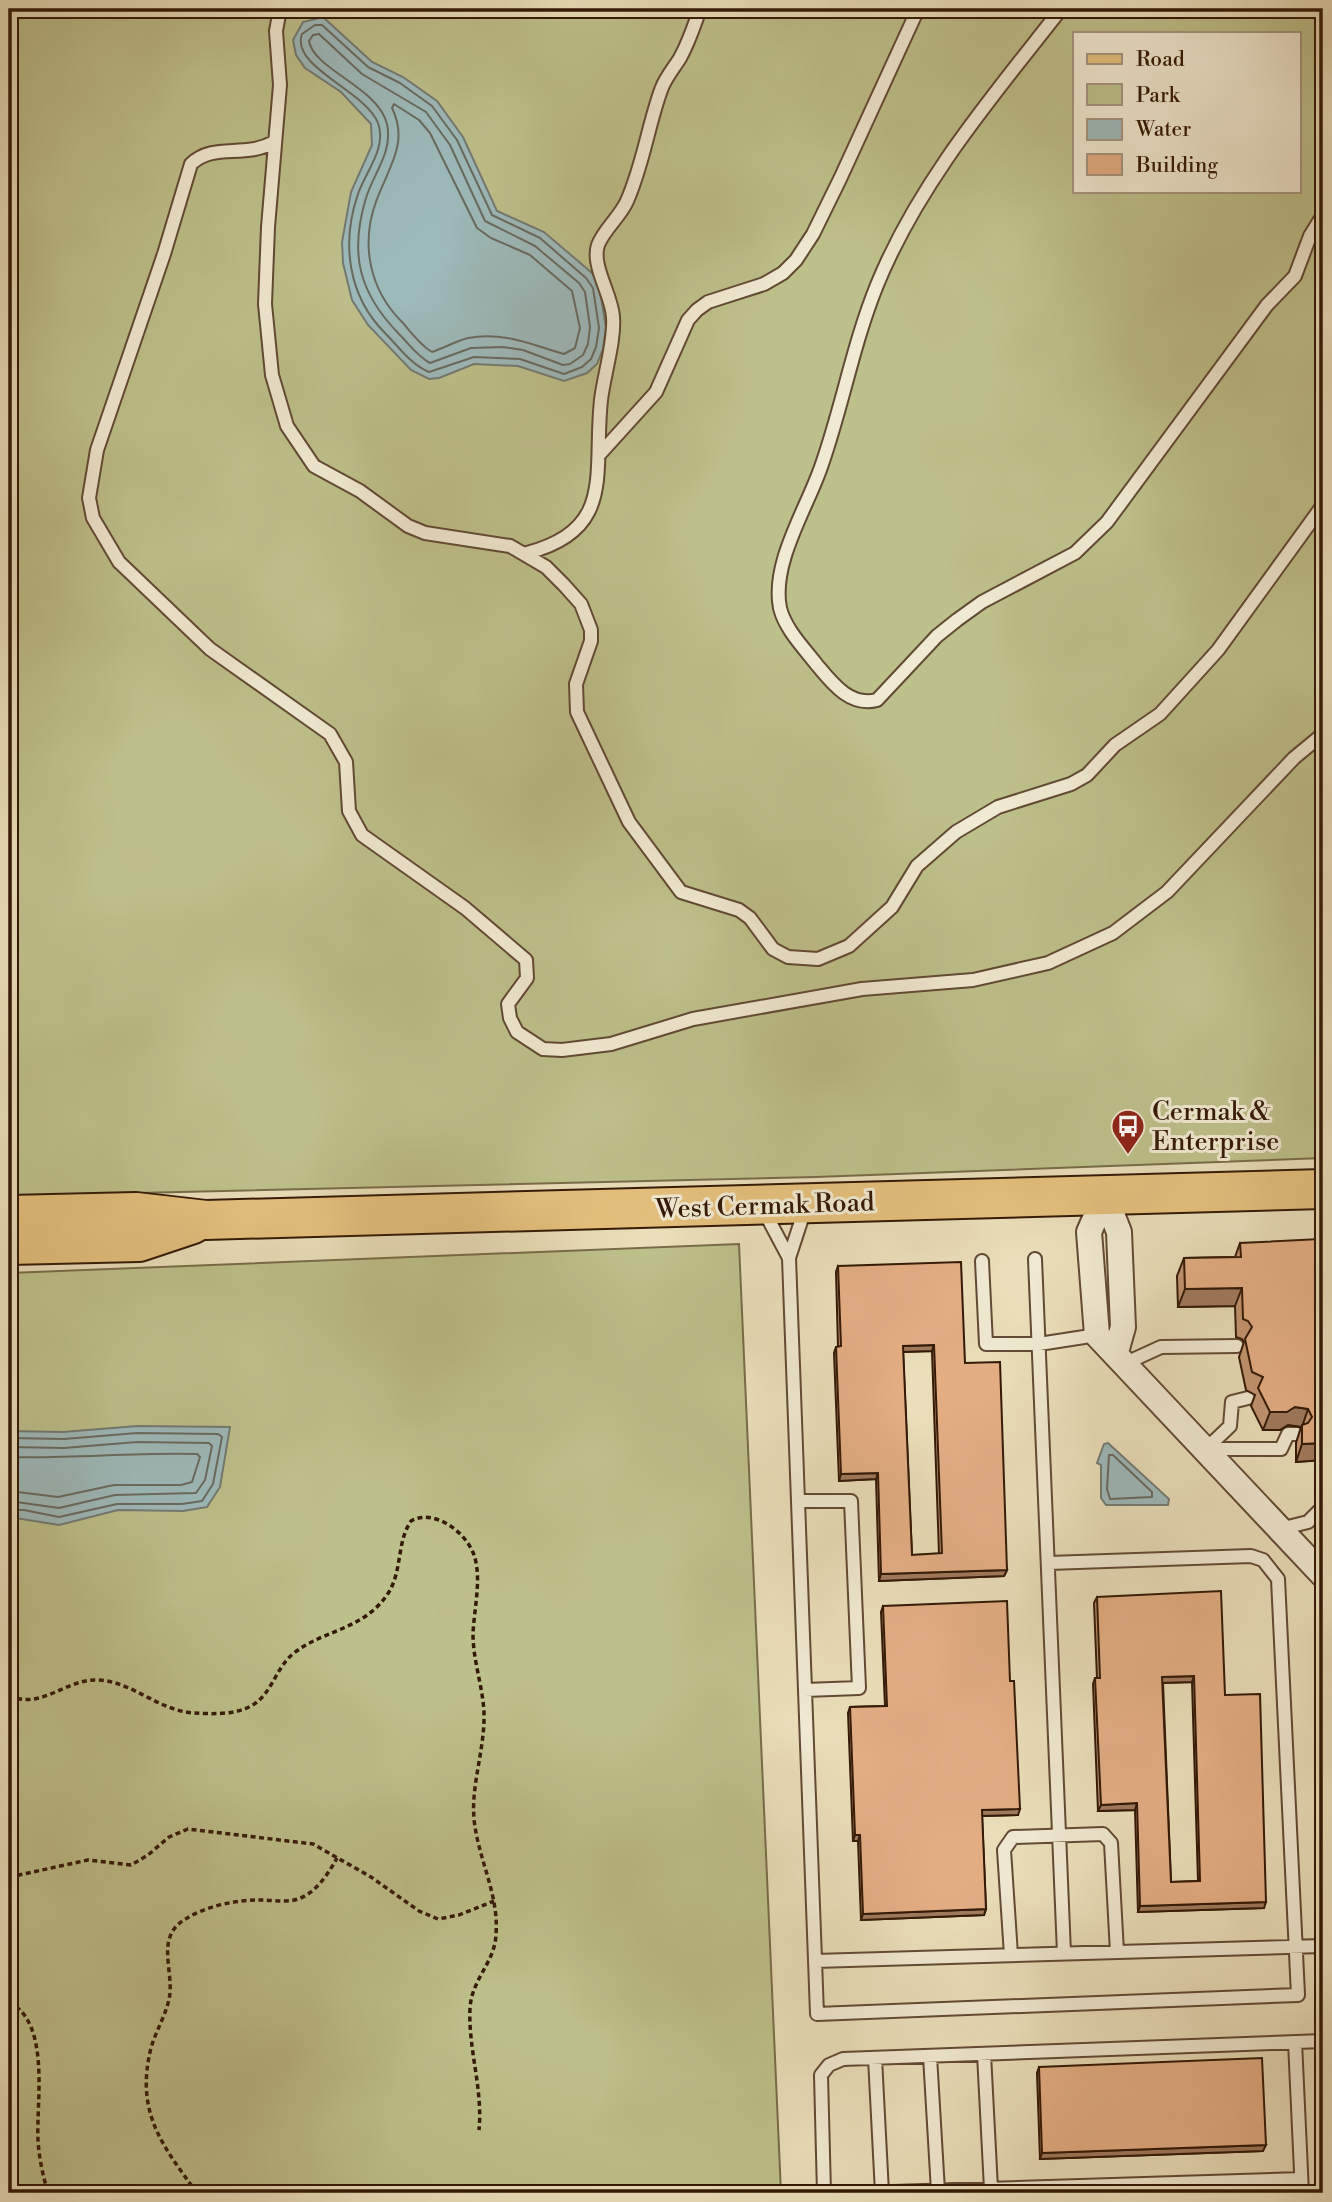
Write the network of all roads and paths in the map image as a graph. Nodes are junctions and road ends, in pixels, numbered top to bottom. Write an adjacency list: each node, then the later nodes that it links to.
1 (280, 9): 5 (lane)
2 (700, 9): 7 (lane)
3 (918, 9): 7 (lane)
4 (1061, 9): 6 (lane)
5 (274, 142): 9 (lane); 10 (lane)
6 (1323, 215)
7 (599, 456): 9 (lane)
8 (1323, 505): 9 (lane)
9 (527, 553)
10 (1323, 734)
11 (1323, 1189): 12 (main road, West Cermak Road)
12 (1105, 1196): 13 (main road, West Cermak Road); 23 (street); 26 (street)
13 (806, 1204): 14 (main road, West Cermak Road); 19 (lane)
14 (761, 1205): 16 (main road, West Cermak Road); 19 (lane)
15 (9, 1215): 16 (main road, West Cermak Road)
16 (206, 1220): 17 (main road, West Cermak Road)
17 (9, 1245)
18 (1322, 1257): 22 (lane)
19 (789, 1258): 30 (lane)
20 (1035, 1259): 24 (lane)
21 (982, 1261): 24 (lane)
22 (1323, 1279)
23 (1097, 1335): 24 (lane); 26 (street)
24 (1039, 1344): 33 (lane)
25 (1237, 1346): 26 (lane)
26 (1121, 1358): 29 (street)
27 (1248, 1398): 29 (lane)
28 (1297, 1434): 29 (lane)
29 (1206, 1449): 32 (street)
30 (798, 1501): 35 (lane); 35 (lane)
31 (1323, 1507): 32 (lane)
32 (1280, 1529): 34 (street)
33 (1049, 1563): 37 (lane); 41 (lane)
34 (1323, 1575)
35 (805, 1690): 46 (lane)
36 (9, 1696): 40 (path)
37 (1059, 1833): 43 (lane); 44 (lane); 45 (lane)
38 (337, 1858): 39 (path); 40 (path); 58 (path)
39 (9, 1874)
40 (494, 1901): 53 (path)
41 (1296, 1946): 42 (lane); 43 (lane); 46 (lane)
42 (1323, 1946)
43 (1117, 1952): 44 (lane)
44 (1064, 1953): 45 (lane)
45 (1011, 1955): 46 (lane)
46 (815, 1962)
47 (9, 2002): 57 (path)
48 (1323, 2041): 49 (lane)
49 (1295, 2042): 50 (lane); 54 (lane)
50 (984, 2054): 51 (lane); 55 (lane)
51 (930, 2056): 52 (lane); 56 (lane)
52 (876, 2058): 59 (lane); 61 (lane)
53 (479, 2130)
54 (1301, 2179): 55 (lane); 62 (lane)
55 (991, 2189): 56 (lane)
56 (938, 2191): 61 (lane)
57 (48, 2193)
58 (197, 2193)
59 (824, 2193)
60 (861, 2193): 61 (lane)
61 (881, 2193)
62 (1302, 2193)

